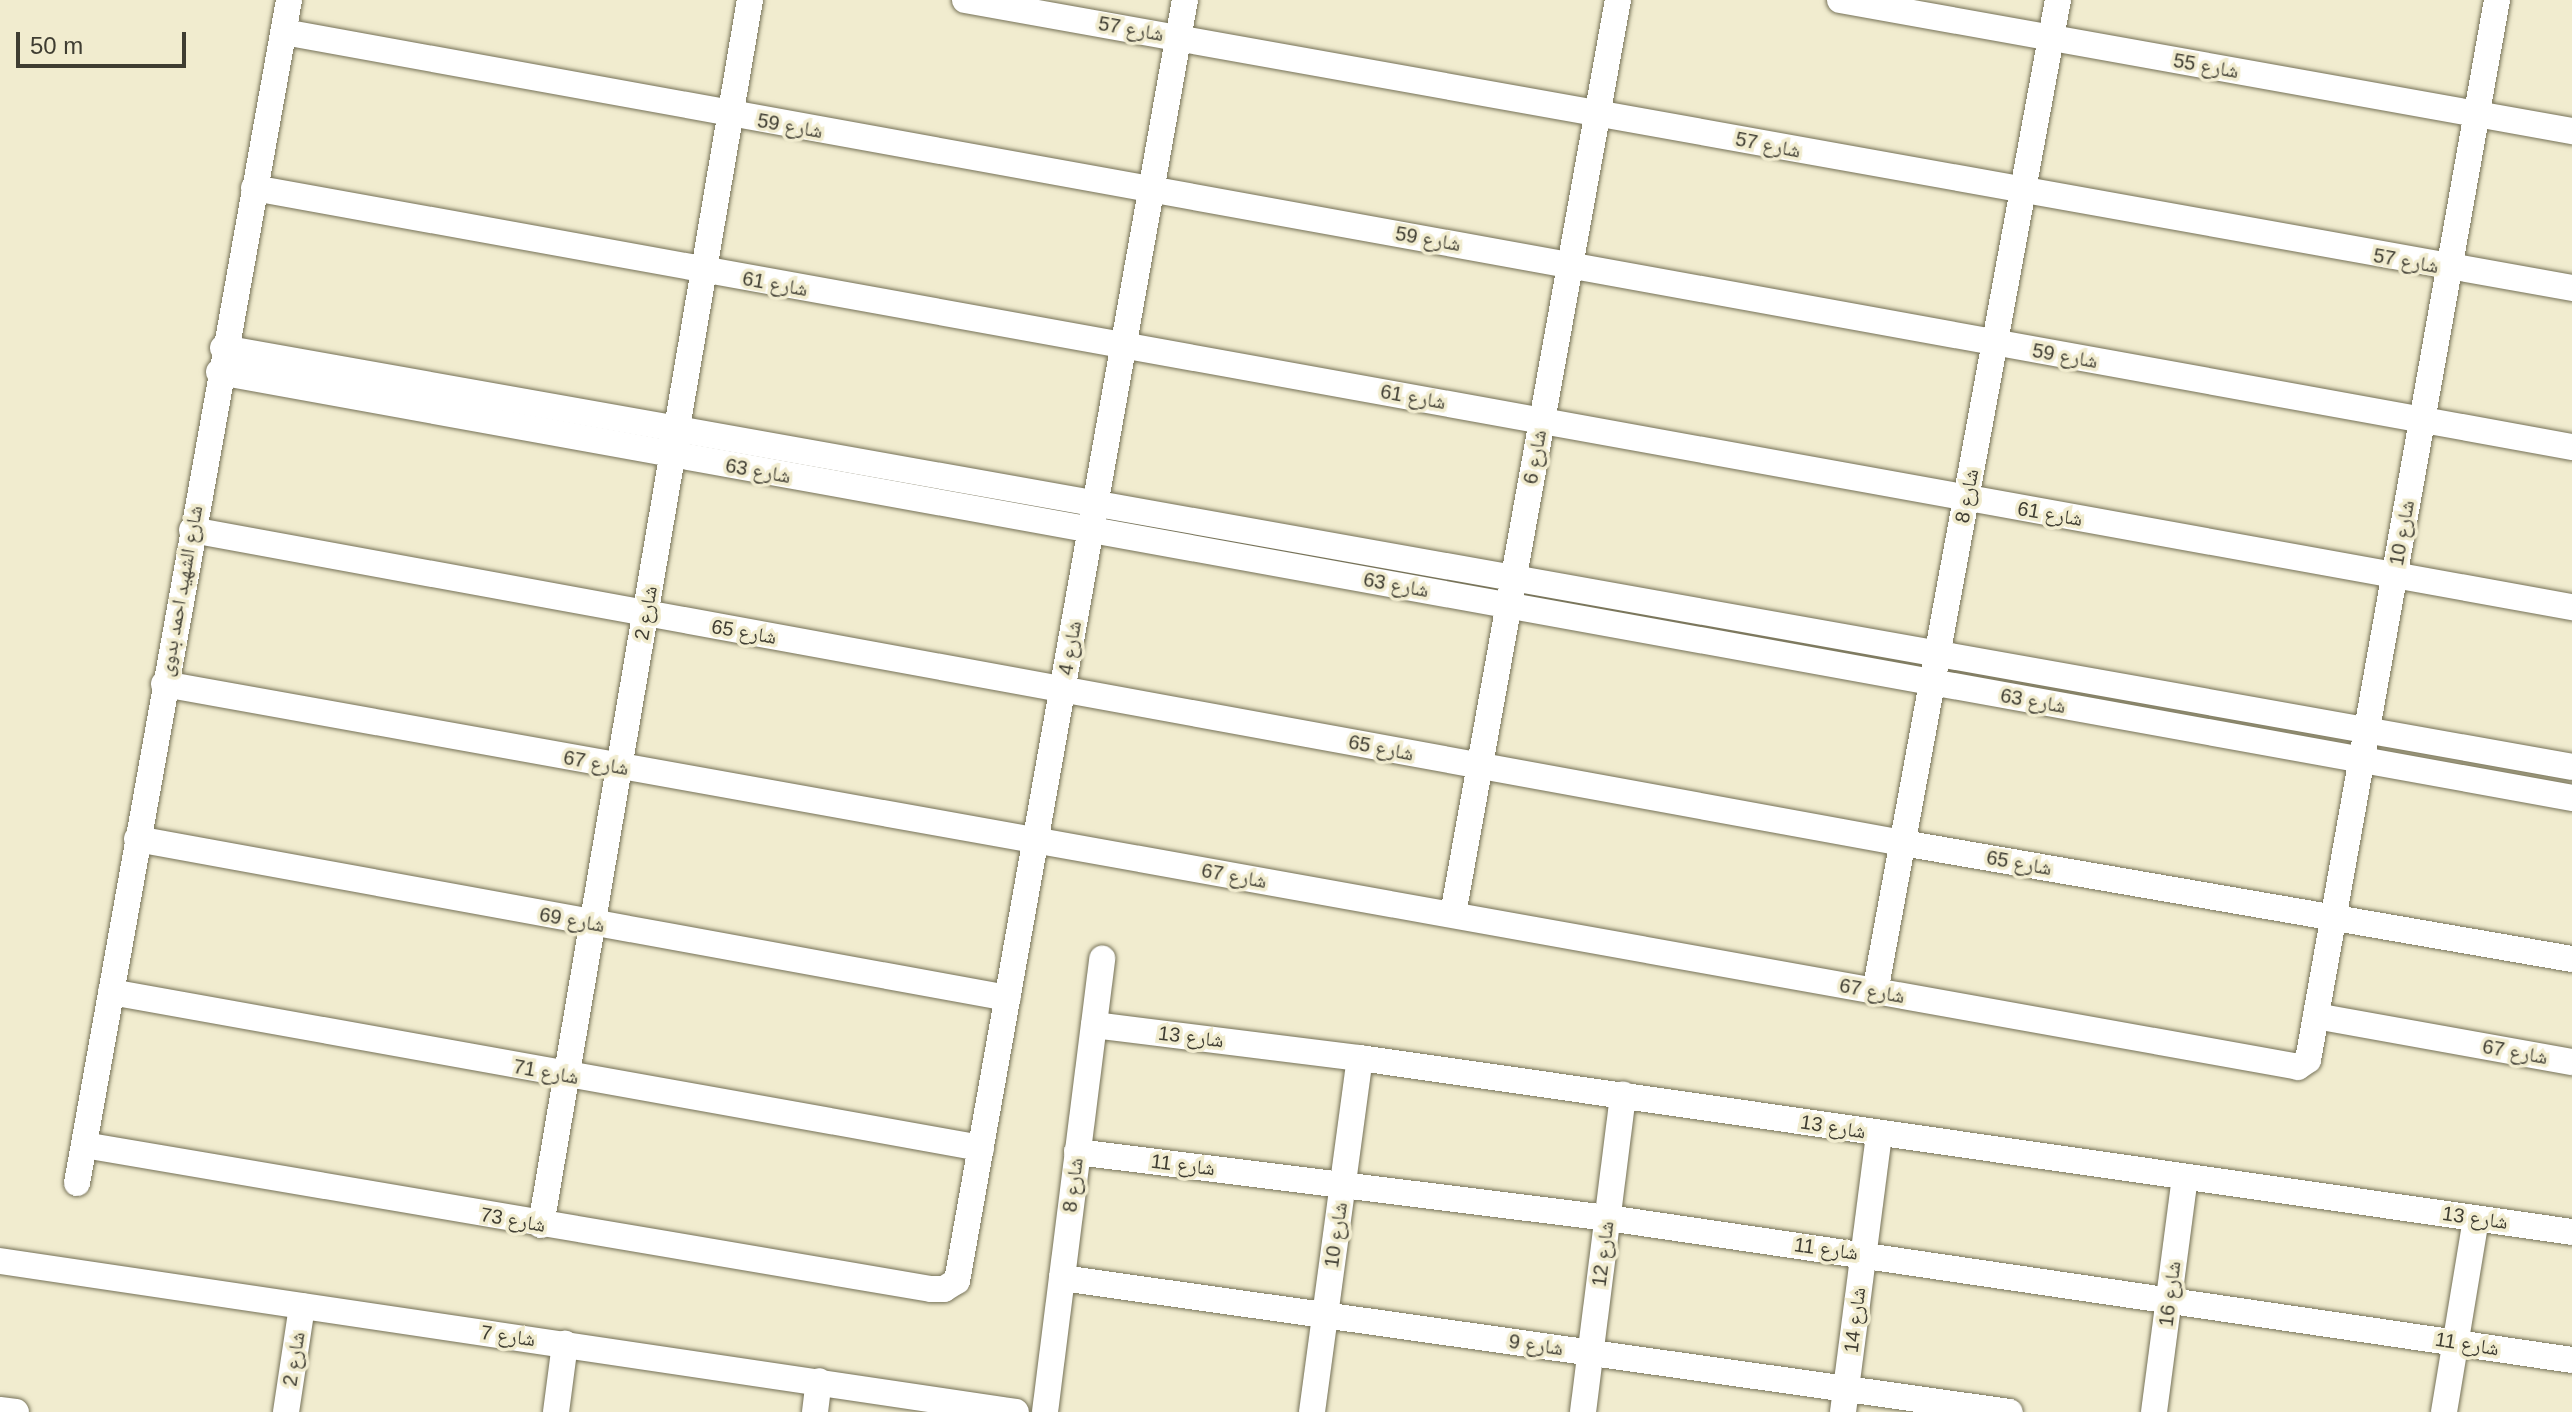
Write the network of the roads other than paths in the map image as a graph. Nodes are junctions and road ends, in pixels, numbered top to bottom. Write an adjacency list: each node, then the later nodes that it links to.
1 (289, 0): 9 (street, شارع الشهيد احمد بدوى)
2 (750, 0): 14 (street, شارع 2)
3 (965, 0): 10 (street, شارع 57)
4 (1185, 0): 10 (street, شارع 4)
5 (1618, 0): 12 (street, شارع 6)
6 (1840, 0): 11 (street, شارع 55)
7 (2058, 0): 11 (street, شارع 8)
8 (2497, 0): 13 (street, شارع 10)
9 (284, 32): 14 (street, شارع 59); 16 (street, شارع الشهيد احمد بدوى)
10 (1178, 37): 12 (street, شارع 57); 17 (street, شارع 4)
11 (2051, 39): 13 (street, شارع 55); 18 (street, شارع 8)
12 (1598, 113): 18 (street, شارع 57); 19 (street, شارع 6)
13 (2477, 114): 15 (street, شارع 55); 20 (street, شارع 10)
14 (730, 116): 17 (street, شارع 59); 21 (street, شارع 2)
15 (2572, 131)
16 (254, 188): 21 (street, شارع 61); 25 (street, شارع الشهيد احمد بدوى)
17 (1152, 189): 19 (street, شارع 59); 24 (street, شارع 4)
18 (2023, 193): 20 (street, شارع 57); 23 (street, شارع 8)
19 (1571, 265): 23 (street, شارع 59); 27 (street, شارع 6)
20 (2449, 269): 22 (street, شارع 57); 28 (street, شارع 10)
21 (704, 271): 24 (street, شارع 61); 29 (street, شارع 2)
22 (2572, 288)
23 (1996, 343): 28 (street, شارع 59); 32 (street, شارع 8)
24 (1124, 345): 27 (street, شارع 61); 33 (street, شارع 4)
25 (221, 360): 26 (street, شارع 63); 34 (street, شارع الشهيد احمد بدوى)
26 (345, 382): 29 (street, شارع 63); 31 (street, شارع 63)
27 (1542, 420): 32 (street, شارع 61); 36 (street, شارع 6)
28 (2423, 420): 30 (street, شارع 59); 35 (street, شارع 10)
29 (678, 427): 31 (street, شارع 2); 33 (street, شارع 63)
30 (2572, 447)
31 (673, 456): 33 (street, شارع 63); 39 (street, شارع 2)
32 (1967, 499): 35 (street, شارع 61); 40 (street, شارع 8)
33 (1093, 517): 36 (street, شارع 63); 37 (street, شارع 63); 43 (street, شارع 4)
34 (192, 530): 39 (street, شارع 65); 42 (street, شارع الشهيد احمد بدوى)
35 (2395, 575): 38 (street, شارع 61); 44 (street, شارع 10)
36 (1514, 579): 37 (street, شارع 6); 40 (street, شارع 63)
37 (1509, 605): 41 (street, شارع 63); 46 (street, شارع 6)
38 (2572, 607)
39 (645, 614): 43 (street, شارع 65); 48 (street, شارع 2)
40 (1937, 655): 41 (street, شارع 8); 44 (street, شارع 63)
41 (1932, 683): 45 (street, شارع 63); 52 (street, شارع 8)
42 (164, 684): 48 (street, شارع 67); 50 (street, شارع الشهيد احمد بدوى)
43 (1063, 689): 46 (street, شارع 65); 51 (street, شارع 4)
44 (2367, 731): 45 (street, شارع 10); 47 (street, شارع 63)
45 (2361, 760): 49 (street, شارع 63); 54 (street, شارع 10)
46 (1480, 766): 52 (street, شارع 65); 53 (street, شارع 6)
47 (2572, 767)
48 (619, 768): 51 (street, شارع 67); 55 (street, شارع 2)
49 (2572, 798)
50 (137, 839): 55 (street, شارع 69); 58 (street, شارع الشهيد احمد بدوى)
51 (1036, 841): 53 (street, شارع 67); 60 (street, شارع 4)
52 (1903, 843): 54 (street, شارع 65); 59 (street, شارع 8)
53 (1453, 914): 59 (street, شارع 67)
54 (2333, 918): 57 (street, شارع 65); 61 (street, شارع 10)
55 (593, 924): 60 (street, شارع 69); 66 (street, شارع 2)
56 (1102, 959): 62 (street, شارع 8)
57 (2572, 959)
58 (111, 992): 66 (street, شارع 71); 69 (street, شارع الشهيد احمد بدوى)
59 (1875, 992): 65 (street, شارع 67)
60 (1008, 998): 70 (street, شارع 4)
61 (2316, 1016): 64 (street, شارع 67); 65 (street, شارع 10)
62 (1094, 1025): 63 (street, شارع 13); 71 (street, شارع 8)
63 (1360, 1058): 67 (street, شارع 13); 74 (street, شارع 10)
64 (2572, 1062)
65 (2304, 1065)
66 (567, 1076): 70 (street, شارع 71); 77 (street, شارع 2)
67 (1623, 1095): 68 (street, شارع 13); 75 (street, شارع 12)
68 (1879, 1134): 72 (street, شارع 13); 79 (street, شارع 14)
69 (84, 1145): 73 (street, شارع الشهيد احمد بدوى); 77 (street, شارع 73)
70 (981, 1148): 82 (street, شارع 4)
71 (1077, 1152): 74 (street, شارع 11); 81 (street, شارع 8)
72 (2185, 1177): 76 (street, شارع 13); 83 (street, شارع 16)
73 (77, 1183)
74 (1343, 1185): 75 (street, شارع 11); 85 (street, شارع 10)
75 (1608, 1218): 79 (street, شارع 11); 88 (street, شارع 12)
76 (2476, 1219): 78 (street, شارع 13); 86 (street)
77 (541, 1225): 82 (street, شارع 73)
78 (2572, 1232)
79 (1863, 1254): 83 (street, شارع 11); 91 (street, شارع 14)
80 (0, 1261): 84 (street, شارع 7)
81 (1062, 1278): 85 (street, شارع 9); 98 (street, شارع 8)
82 (944, 1289)
83 (2169, 1298): 86 (street, شارع 11); 102 (street, شارع 16)
84 (302, 1306): 87 (street, شارع 7); 94 (street, شارع 2)
85 (1325, 1315): 88 (street, شارع 9); 99 (street, شارع 10)
86 (2456, 1343): 89 (street, شارع 11); 103 (street)
87 (565, 1344): 90 (street, شارع 7); 95 (street)
88 (1590, 1353): 91 (street, شارع 9); 100 (street, شارع 12)
89 (2572, 1360)
90 (819, 1381): 96 (street); 97 (street, شارع 7)
91 (1844, 1400): 101 (street, شارع 9)
92 (0, 1410): 93 (street)
93 (16, 1412)
94 (286, 1412)
95 (556, 1412)
96 (815, 1412)
97 (1016, 1412)
98 (1045, 1412)
99 (1312, 1412)
100 (1583, 1412)
101 (2010, 1412)
102 (2154, 1412)
103 (2444, 1412)

